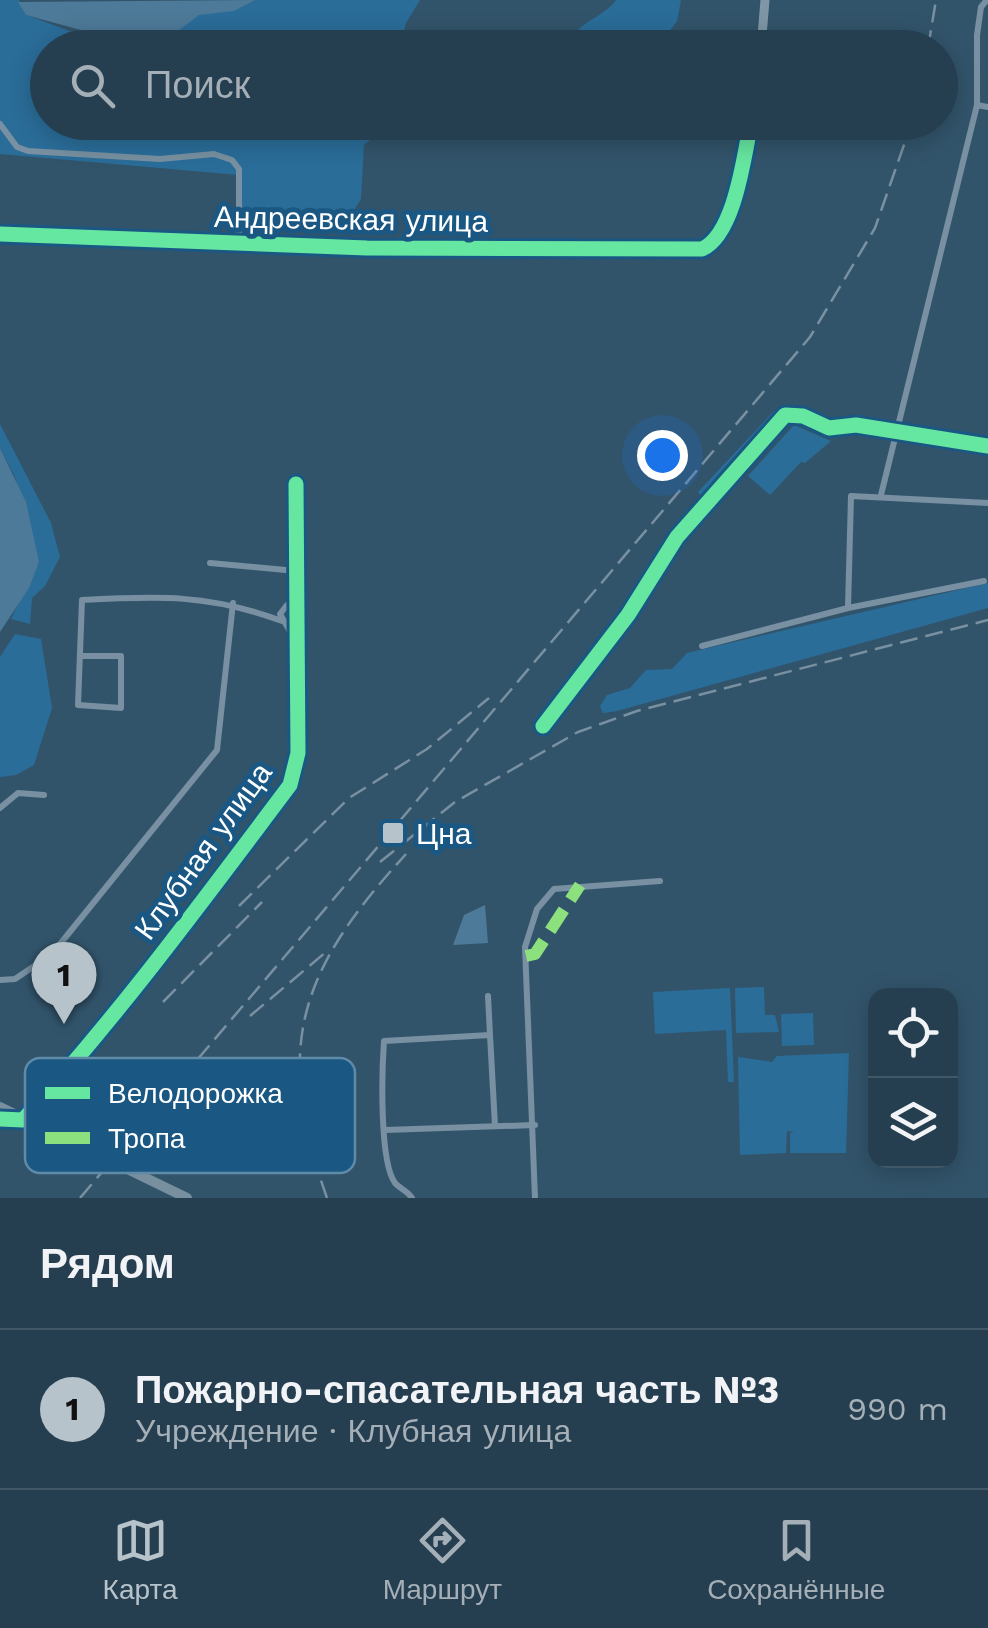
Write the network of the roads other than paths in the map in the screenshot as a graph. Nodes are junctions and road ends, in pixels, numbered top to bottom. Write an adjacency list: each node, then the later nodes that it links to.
1 (766, 0): 3 (street)
2 (987, 0): 4 (street)
3 (762, 30)
4 (976, 105): 5 (street); 10 (street)
5 (988, 107)
6 (0, 124): 9 (street)
7 (747, 140): 9 (street, Андреевская улица)
8 (0, 234): 9 (street, Андреевская улица)
9 (239, 244)
10 (896, 430): 11 (street); 13 (street); 25 (street)
11 (988, 446)
12 (296, 484): 16 (street, Клубная улица)
13 (880, 494): 14 (street); 19 (street)
14 (988, 503)
15 (210, 563): 16 (street)
16 (296, 571): 20 (street, Клубная улица)
17 (984, 581): 19 (street)
18 (232, 603): 21 (street); 24 (street); 29 (street)
19 (848, 608): 23 (street)
20 (296, 609): 21 (street); 22 (street, Клубная улица)
21 (282, 621): 22 (street)
22 (297, 644): 32 (street, Клубная улица)
23 (702, 646)
24 (80, 656): 24 (street)
25 (542, 726)
26 (44, 795): 27 (street)
27 (0, 808)
28 (660, 880): 37 (street)
29 (0, 980)
30 (488, 996): 31 (street)
31 (490, 1035): 38 (street); 39 (street)
32 (77, 1058)
33 (0, 1107): 36 (main road)
34 (25, 1117): 35 (street, Клубная улица)
35 (0, 1118)
36 (25, 1119)
37 (535, 1125): 38 (street); 43 (street)
38 (495, 1126): 39 (street)
39 (385, 1130): 42 (street)
40 (136, 1173): 41 (main road)
41 (188, 1198)
42 (412, 1198)
43 (535, 1198)

